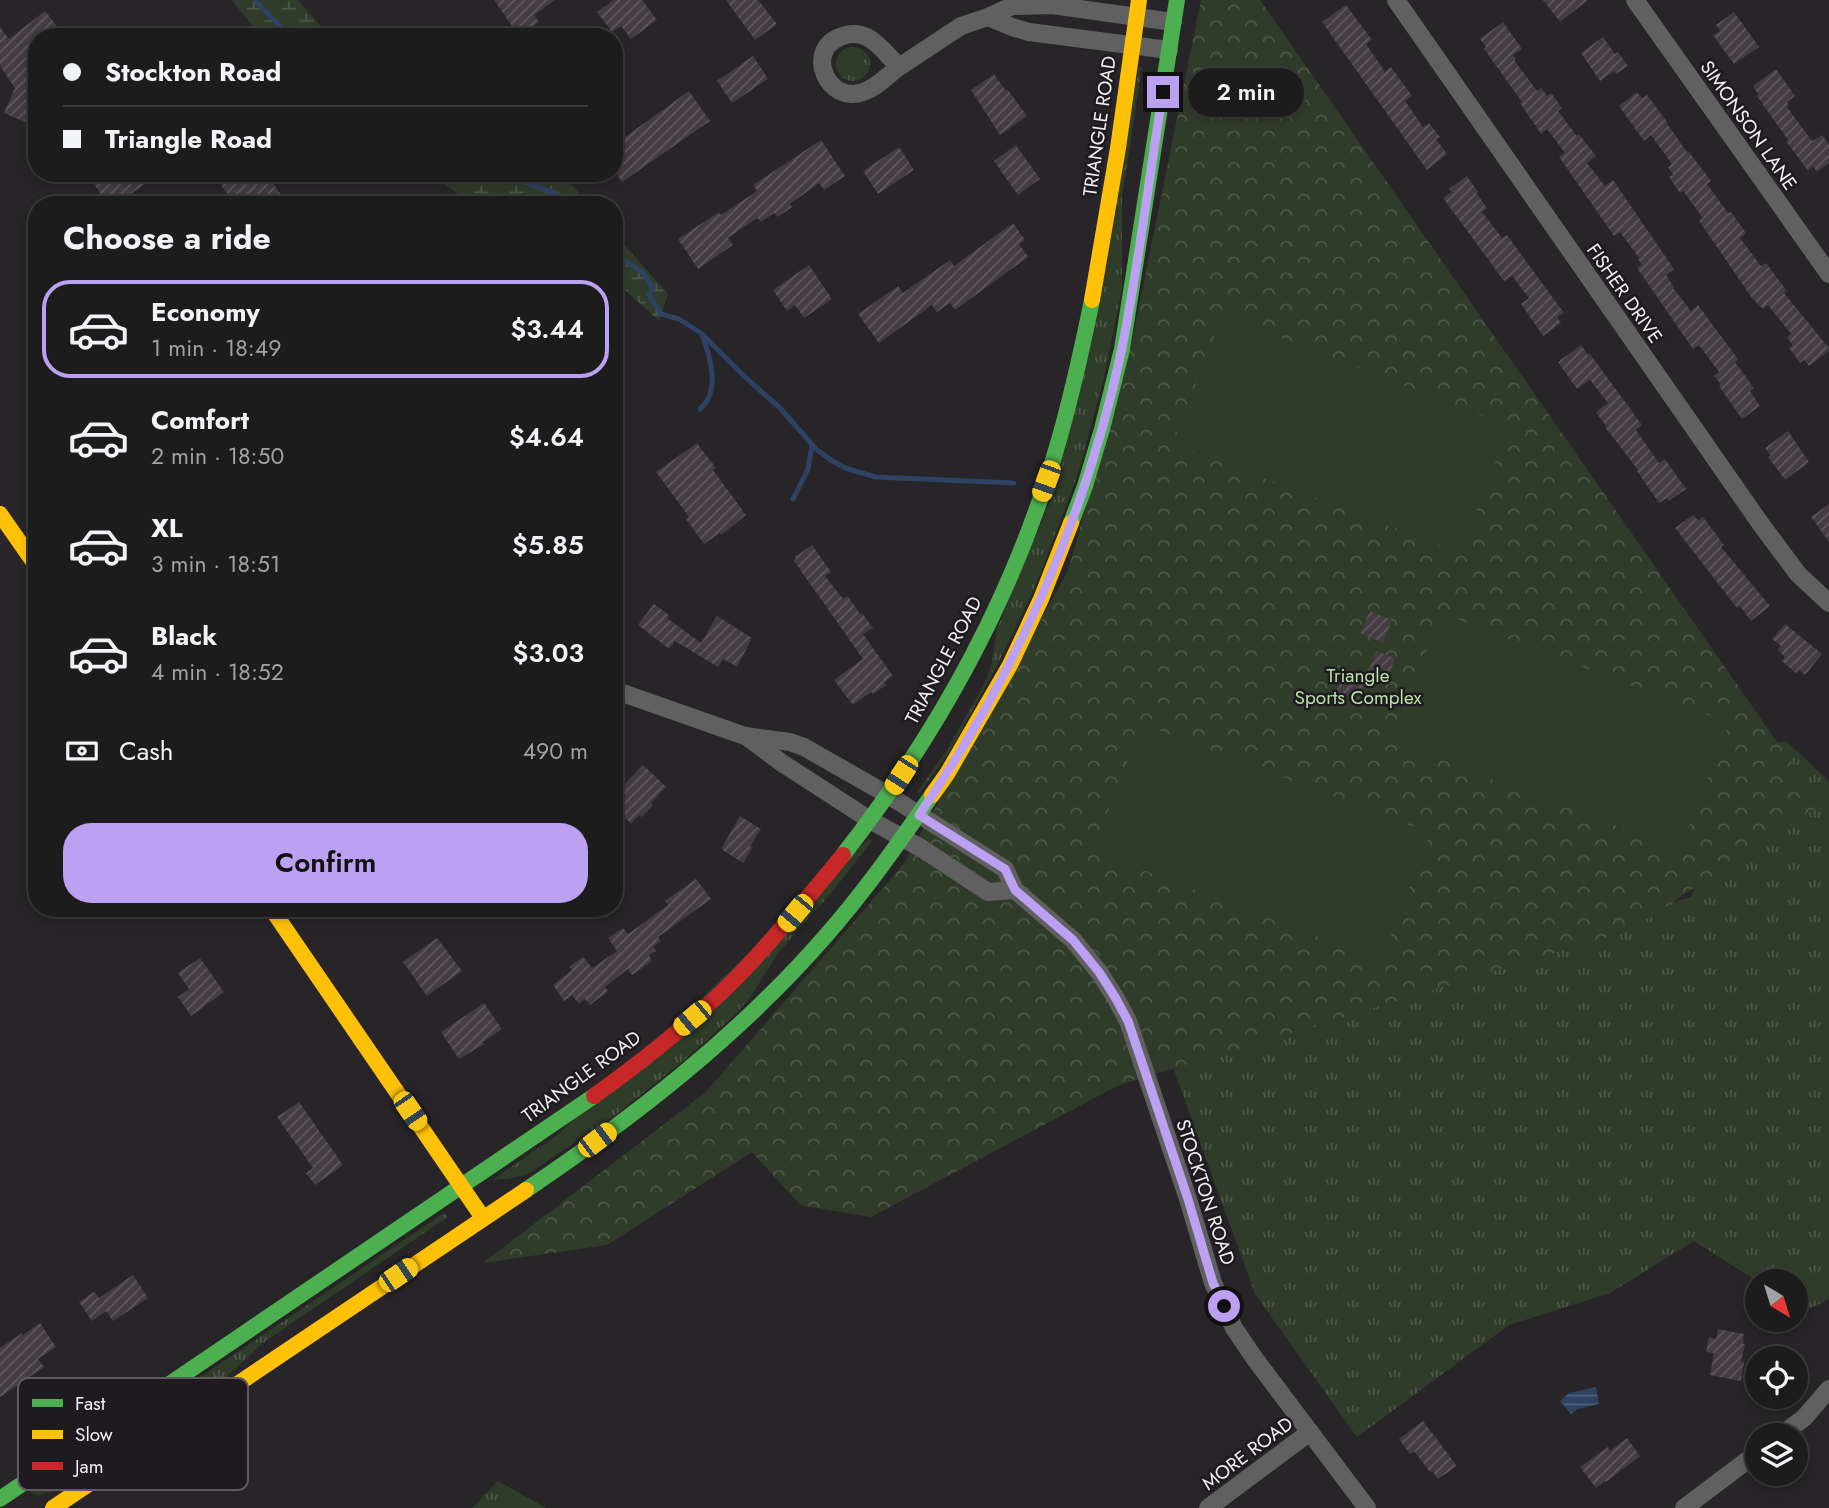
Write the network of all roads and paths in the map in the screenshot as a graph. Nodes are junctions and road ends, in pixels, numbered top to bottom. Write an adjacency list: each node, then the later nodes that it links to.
1 (1177, 0): 6 (street)
2 (1396, 0): 13 (street, FISHER DRIVE)
3 (1635, 0): 10 (street, SIMONSON LANE)
4 (1138, 9): 5 (street); 6 (street); 7 (street, TRIANGLE ROAD)
5 (988, 17): 7 (street); 9 (street)
6 (1174, 22): 8 (street)
7 (1132, 47): 8 (street); 16 (street, TRIANGLE ROAD)
8 (1169, 50): 17 (street)
9 (899, 67)
10 (1829, 274)
11 (0, 514): 12 (street)
12 (28, 554)
13 (1829, 603)
14 (623, 693): 15 (street, STOCKTON ROAD)
15 (746, 736): 16 (street, STOCKTON ROAD); 18 (street, STOCKTON ROAD)
16 (888, 794): 17 (street, STOCKTON ROAD); 18 (street, TRIANGLE ROAD)
17 (919, 815): 19 (street); 20 (street, STOCKTON ROAD)
18 (870, 820): 19 (street, STOCKTON ROAD); 22 (street, TRIANGLE ROAD)
19 (903, 839): 20 (street, STOCKTON ROAD); 23 (street)
20 (1015, 890): 28 (street, STOCKTON ROAD)
21 (277, 917): 22 (street)
22 (462, 1186): 23 (street); 24 (street, TRIANGLE ROAD)
23 (483, 1218): 25 (street)
24 (179, 1378)
25 (246, 1378)
26 (1829, 1389): 27 (street)
27 (1797, 1423)
28 (1310, 1432): 34 (street, MORE ROAD); 35 (street, STOCKTON ROAD)
29 (1745, 1462): 36 (street)
30 (18, 1487): 32 (street, TRIANGLE ROAD)
31 (80, 1490): 33 (street)
32 (0, 1499)
33 (53, 1508)
34 (1208, 1508)
35 (1367, 1508)
36 (1684, 1508)

